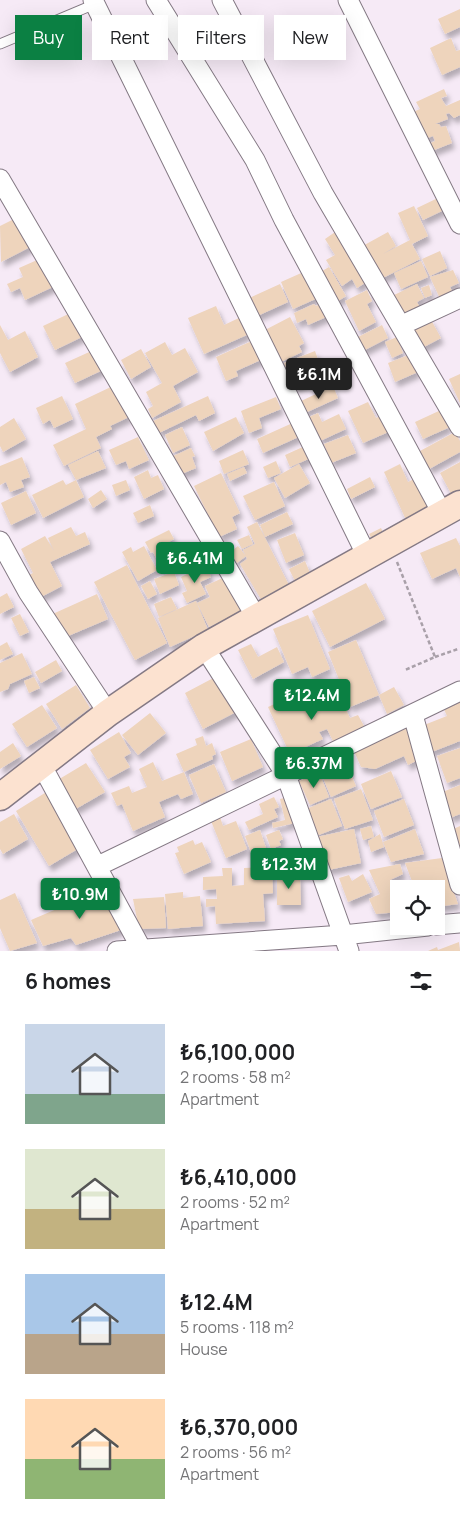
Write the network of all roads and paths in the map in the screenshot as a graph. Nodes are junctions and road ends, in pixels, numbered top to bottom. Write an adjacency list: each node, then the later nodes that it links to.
1 (156, 0): 11 (street)
2 (222, 0): 9 (street)
3 (348, 0): 7 (street)
4 (94, 2): 5 (lane); 14 (street)
5 (0, 44)
6 (0, 179): 15 (street)
7 (460, 224)
8 (460, 298): 9 (street)
9 (402, 325): 10 (street)
10 (460, 427)
11 (451, 508): 13 (main road)
12 (0, 541): 21 (street)
13 (389, 542): 14 (main road); 18 (path)
14 (366, 554): 15 (main road)
15 (256, 618): 16 (main road)
16 (204, 647): 21 (main road); 24 (street)
17 (458, 649): 18 (path)
18 (435, 657): 19 (path)
19 (405, 670)
20 (460, 691): 22 (street)
21 (108, 713): 23 (main road)
22 (413, 714): 24 (street); 27 (street)
23 (42, 766): 25 (main road); 26 (street)
24 (286, 775): 26 (street); 31 (street)
25 (0, 797)
26 (98, 866): 32 (street)
27 (460, 885)
28 (460, 923): 29 (street)
29 (445, 924)
30 (390, 934): 31 (street)
31 (346, 943): 32 (street)
32 (141, 948): 33 (street)
33 (117, 951)

